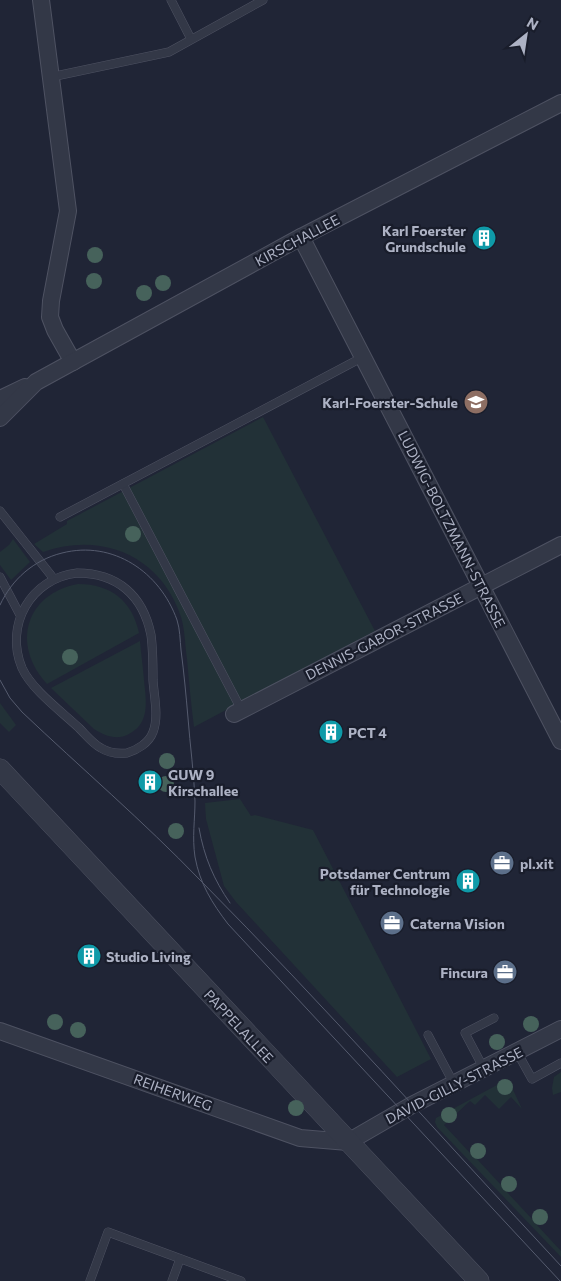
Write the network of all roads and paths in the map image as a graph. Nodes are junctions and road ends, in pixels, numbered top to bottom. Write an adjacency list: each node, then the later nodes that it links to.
1 (41, 0): 5 (street)
2 (171, 0): 4 (lane)
3 (263, 0): 4 (lane)
4 (191, 39): 5 (lane)
5 (51, 77): 9 (street)
6 (561, 103): 7 (street, KIRSCHALLEE)
7 (301, 237): 8 (street, LUDWIG-BOLTZMANN-STRASSE); 9 (street, KIRSCHALLEE)
8 (363, 357): 13 (lane); 19 (street, LUDWIG-BOLTZMANN-STRASSE)
9 (73, 362): 10 (street, KIRSCHALLEE)
10 (36, 382): 11 (street, KIRSCHALLEE); 12 (street, KIRSCHALLEE)
11 (0, 399)
12 (0, 418)
13 (123, 484): 15 (lane); 21 (lane)
14 (0, 511): 18 (lane)
15 (60, 517)
16 (561, 545): 19 (street, DENNIS-GABOR-STRASSE)
17 (0, 577): 20 (lane)
18 (54, 579): 20 (lane); 20 (lane)
19 (481, 586): 21 (street, DENNIS-GABOR-STRASSE); 22 (street, LUDWIG-BOLTZMANN-STRASSE)
20 (20, 615)
21 (238, 712)
22 (561, 741)
23 (0, 770): 32 (street, PAPPELALLEE)
24 (494, 1018): 30 (lane)
25 (561, 1029): 28 (street, DAVID-GILLY-STRASSE)
26 (0, 1031): 32 (street, REIHERWEG)
27 (428, 1035): 31 (lane)
28 (517, 1052): 29 (lane); 30 (street, DAVID-GILLY-STRASSE)
29 (561, 1063)
30 (484, 1069): 31 (street, DAVID-GILLY-STRASSE)
31 (454, 1084): 32 (street, DAVID-GILLY-STRASSE)
32 (348, 1142): 37 (street, PAPPELALLEE)
33 (180, 1259): 34 (lane); 35 (lane); 36 (lane)
34 (90, 1281)
35 (172, 1281)
36 (241, 1281)
37 (479, 1281)

